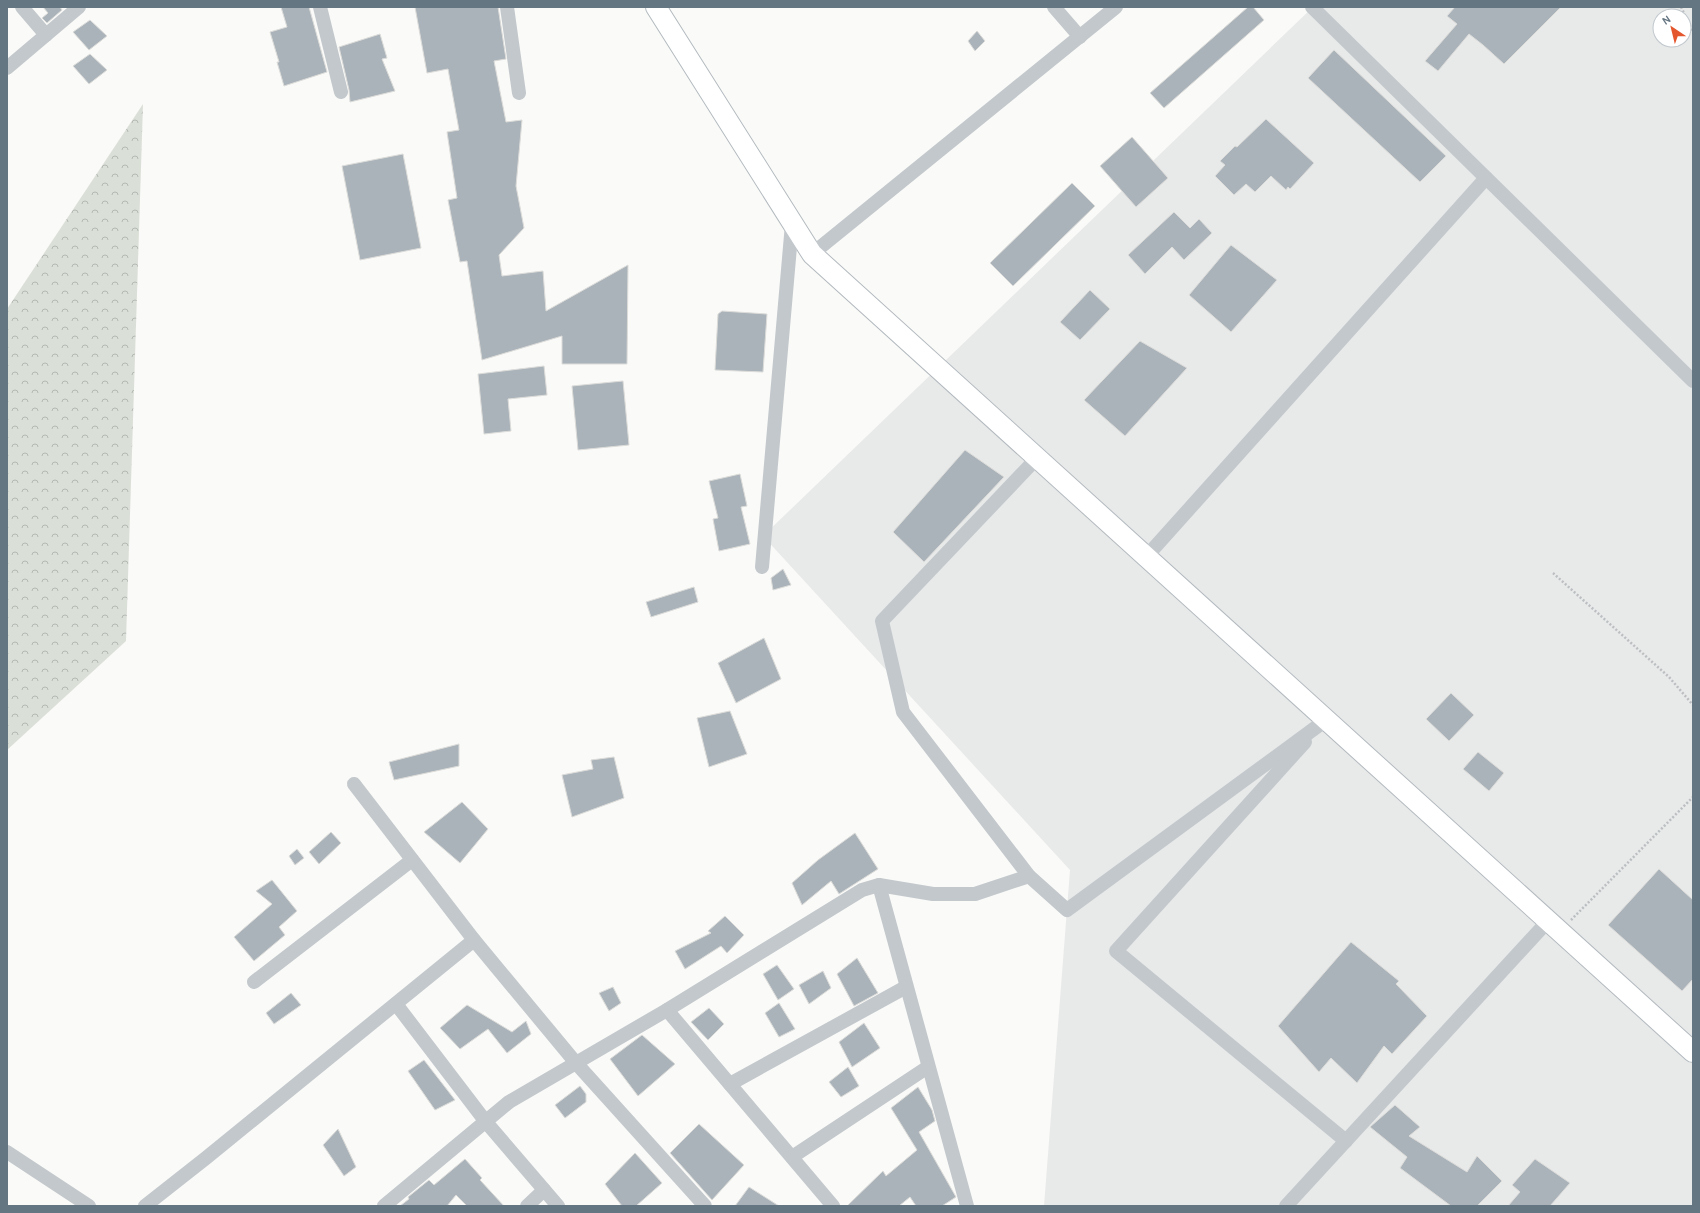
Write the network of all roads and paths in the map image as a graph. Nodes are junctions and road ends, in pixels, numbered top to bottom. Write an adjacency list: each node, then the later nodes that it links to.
1 (22, 7): 11 (street)
2 (78, 7): 11 (street)
3 (320, 7): 14 (street)
4 (507, 7): 15 (street)
5 (656, 7): 17 (main road)
6 (1054, 7): 12 (street)
7 (1116, 7): 12 (street)
8 (1312, 7): 16 (street)
9 (1681, 7): 10 (path)
10 (1693, 32)
11 (46, 35): 13 (street)
12 (1080, 37): 18 (street)
13 (7, 68)
14 (341, 92)
15 (519, 93)
16 (1486, 178): 19 (street); 21 (street)
17 (792, 224): 18 (main road); 22 (street)
18 (812, 254): 20 (main road)
19 (1693, 380)
20 (1037, 458): 21 (main road); 29 (street)
21 (1146, 557): 25 (main road)
22 (762, 566)
23 (1553, 573): 24 (path)
24 (1693, 705)
25 (1326, 720): 29 (street); 31 (main road); 42 (street)
26 (354, 784): 28 (street)
27 (1693, 797): 31 (path)
28 (412, 860): 32 (street); 33 (street)
29 (1029, 876): 30 (street)
30 (879, 885): 34 (street); 36 (street)
31 (1554, 926): 37 (main road); 42 (street)
32 (474, 940): 35 (street); 38 (street)
33 (254, 982)
34 (906, 987): 39 (street); 40 (street)
35 (396, 1004): 41 (street); 47 (street)
36 (667, 1010): 38 (street); 40 (street)
37 (1692, 1049)
38 (576, 1063): 41 (street); 51 (street)
39 (928, 1067): 44 (street); 53 (street)
40 (730, 1084): 44 (street)
41 (486, 1122): 45 (street); 48 (street)
42 (1346, 1141): 54 (street)
43 (7, 1152): 46 (street)
44 (792, 1157): 52 (street)
45 (544, 1190): 49 (street); 50 (street)
46 (89, 1206)
47 (144, 1206)
48 (384, 1206)
49 (527, 1206)
50 (558, 1206)
51 (705, 1206)
52 (833, 1206)
53 (967, 1206)
54 (1286, 1206)

